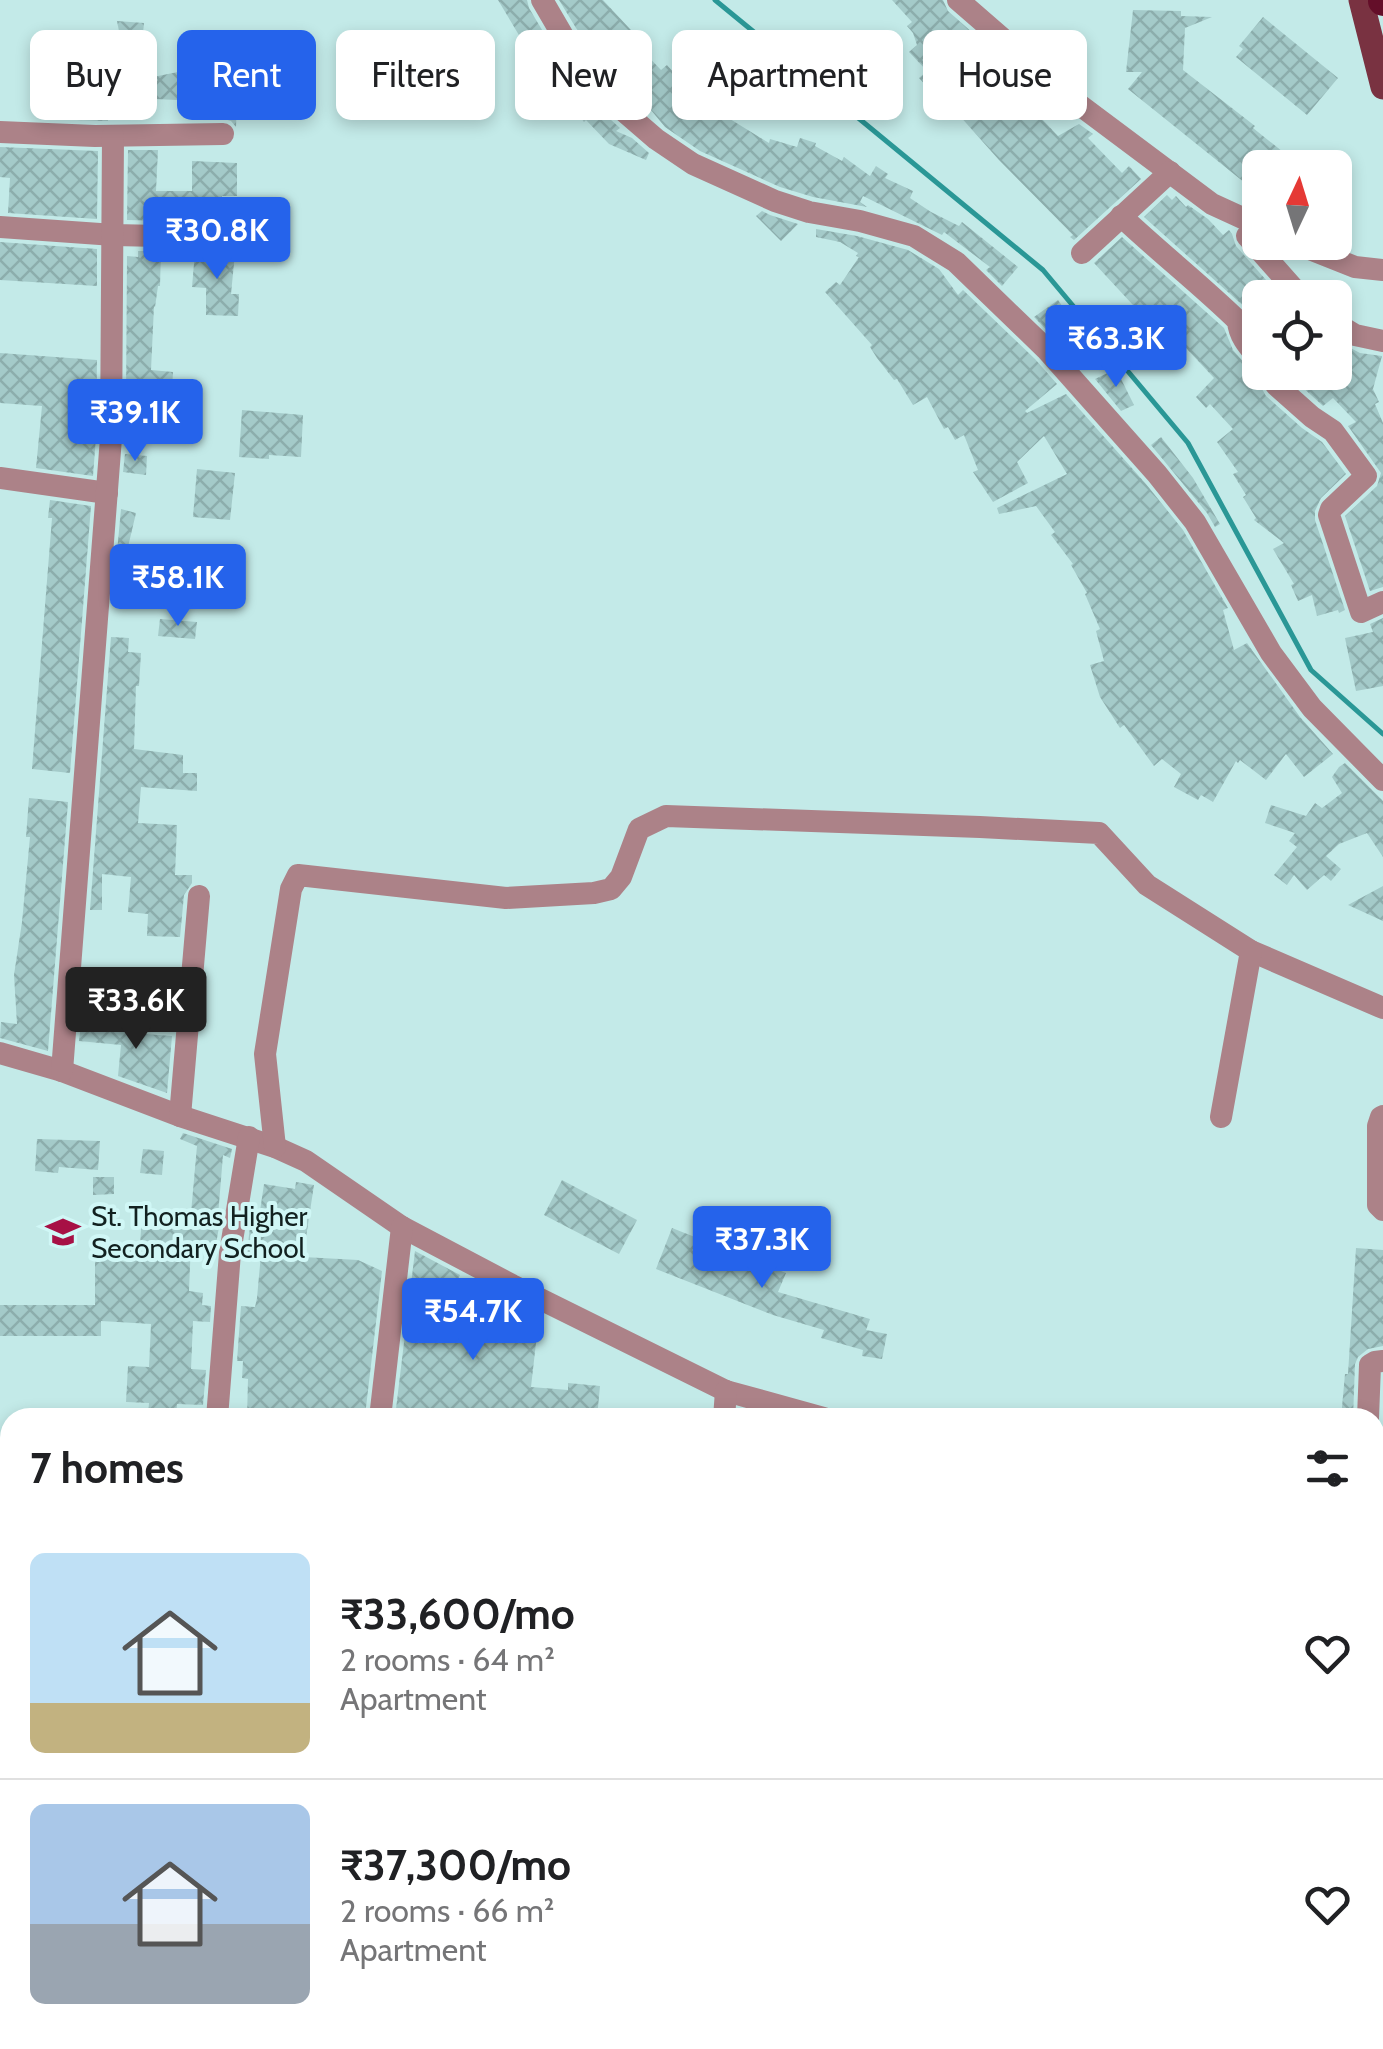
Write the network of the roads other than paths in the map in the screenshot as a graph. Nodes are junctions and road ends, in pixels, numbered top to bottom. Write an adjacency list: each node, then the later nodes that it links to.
1 (542, 0): 26 (street)
2 (958, 0): 8 (street)
3 (1361, 0): 4 (main road)
4 (1383, 88)
5 (0, 132): 7 (street)
6 (223, 134): 7 (street)
7 (113, 136): 12 (street)
8 (1170, 172): 9 (street); 10 (street)
9 (1121, 216): 14 (street); 20 (street)
10 (1242, 217)
11 (0, 227): 12 (street)
12 (114, 235): 13 (street); 24 (street)
13 (251, 238)
14 (1082, 254)
15 (1268, 260): 18 (street)
16 (1337, 260): 17 (street)
17 (1383, 270)
18 (1286, 280)
19 (1352, 333): 21 (street)
20 (1242, 335)
21 (1383, 341)
22 (1282, 390): 25 (street)
23 (0, 478): 24 (street)
24 (107, 493): 31 (street)
25 (1383, 602)
26 (1383, 780)
27 (198, 896): 32 (street)
28 (1251, 952): 29 (street); 34 (street); 36 (street)
29 (1383, 1008)
30 (0, 1053): 31 (street)
31 (62, 1071): 32 (street)
32 (180, 1116): 35 (street)
33 (1383, 1116): 37 (street)
34 (1221, 1118)
35 (249, 1137): 36 (street); 41 (street)
36 (274, 1147): 38 (street)
37 (1383, 1210)
38 (402, 1227): 40 (street); 42 (street)
39 (1383, 1361): 45 (street)
40 (726, 1391): 43 (street); 44 (street)
41 (218, 1408)
42 (381, 1408)
43 (725, 1408)
44 (788, 1408)
45 (1368, 1408)

